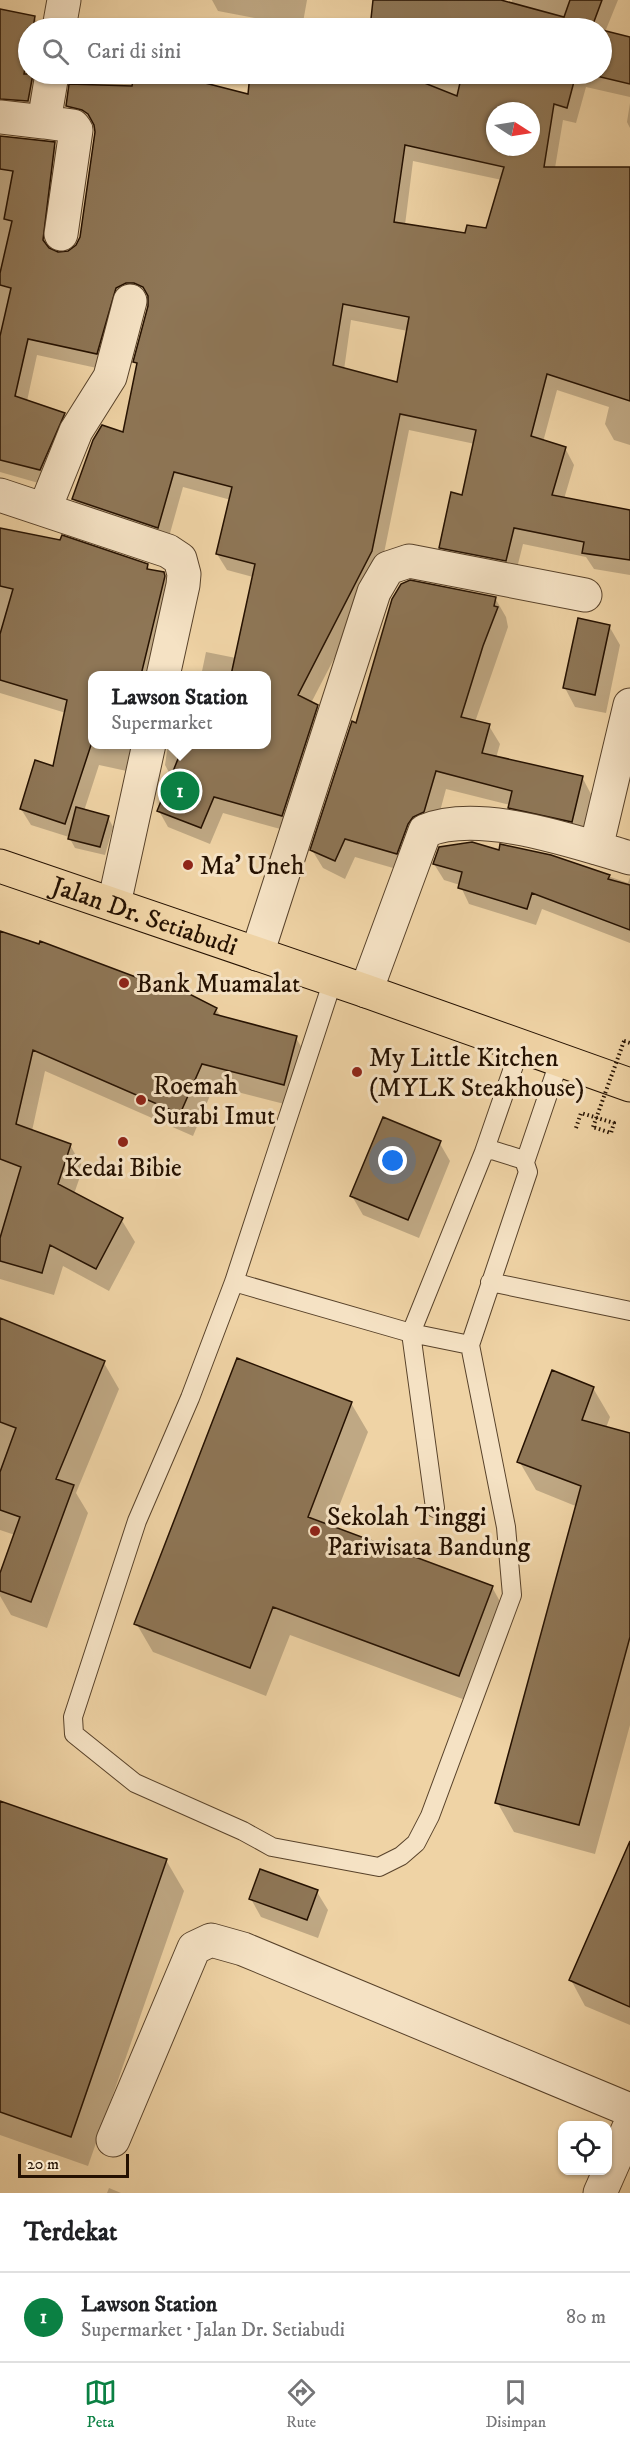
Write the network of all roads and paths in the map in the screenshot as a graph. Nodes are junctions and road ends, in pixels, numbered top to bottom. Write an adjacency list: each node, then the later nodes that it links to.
1 (64, 0): 2 (street)
2 (61, 18)
3 (50, 84): 5 (street)
4 (0, 117): 5 (street)
5 (44, 122): 6 (street)
6 (61, 234)
7 (130, 301): 9 (street)
8 (0, 495): 9 (street)
9 (45, 508): 11 (street)
10 (585, 595): 18 (street)
11 (164, 671)
12 (630, 705): 14 (street)
13 (147, 749): 17 (street)
14 (596, 848): 15 (street); 20 (street)
15 (630, 858)
16 (0, 866): 17 (main road, Jalan Dr. Setiabudi)
17 (114, 904): 18 (main road, Jalan Dr. Setiabudi)
18 (257, 954): 19 (main road, Jalan Dr. Setiabudi)
19 (333, 980): 20 (main road, Jalan Dr. Setiabudi); 28 (lane)
20 (366, 991): 22 (main road, Jalan Dr. Setiabudi)
21 (630, 1043): 25 (path, bridge)
22 (521, 1045): 23 (main road, Jalan Dr. Setiabudi); 26 (lane)
23 (560, 1059): 24 (main road, Jalan Dr. Setiabudi); 27 (lane)
24 (630, 1085)
25 (576, 1128)
26 (484, 1152): 27 (lane); 31 (lane)
27 (525, 1162): 29 (lane)
28 (234, 1282): 31 (lane); 32 (lane)
29 (490, 1282): 30 (lane); 32 (lane)
30 (630, 1311)
31 (411, 1333): 32 (lane); 33 (lane)
32 (470, 1345)
33 (435, 1508)
34 (630, 2110): 36 (street)
35 (630, 2125): 37 (street)
36 (113, 2140)
37 (600, 2193)

